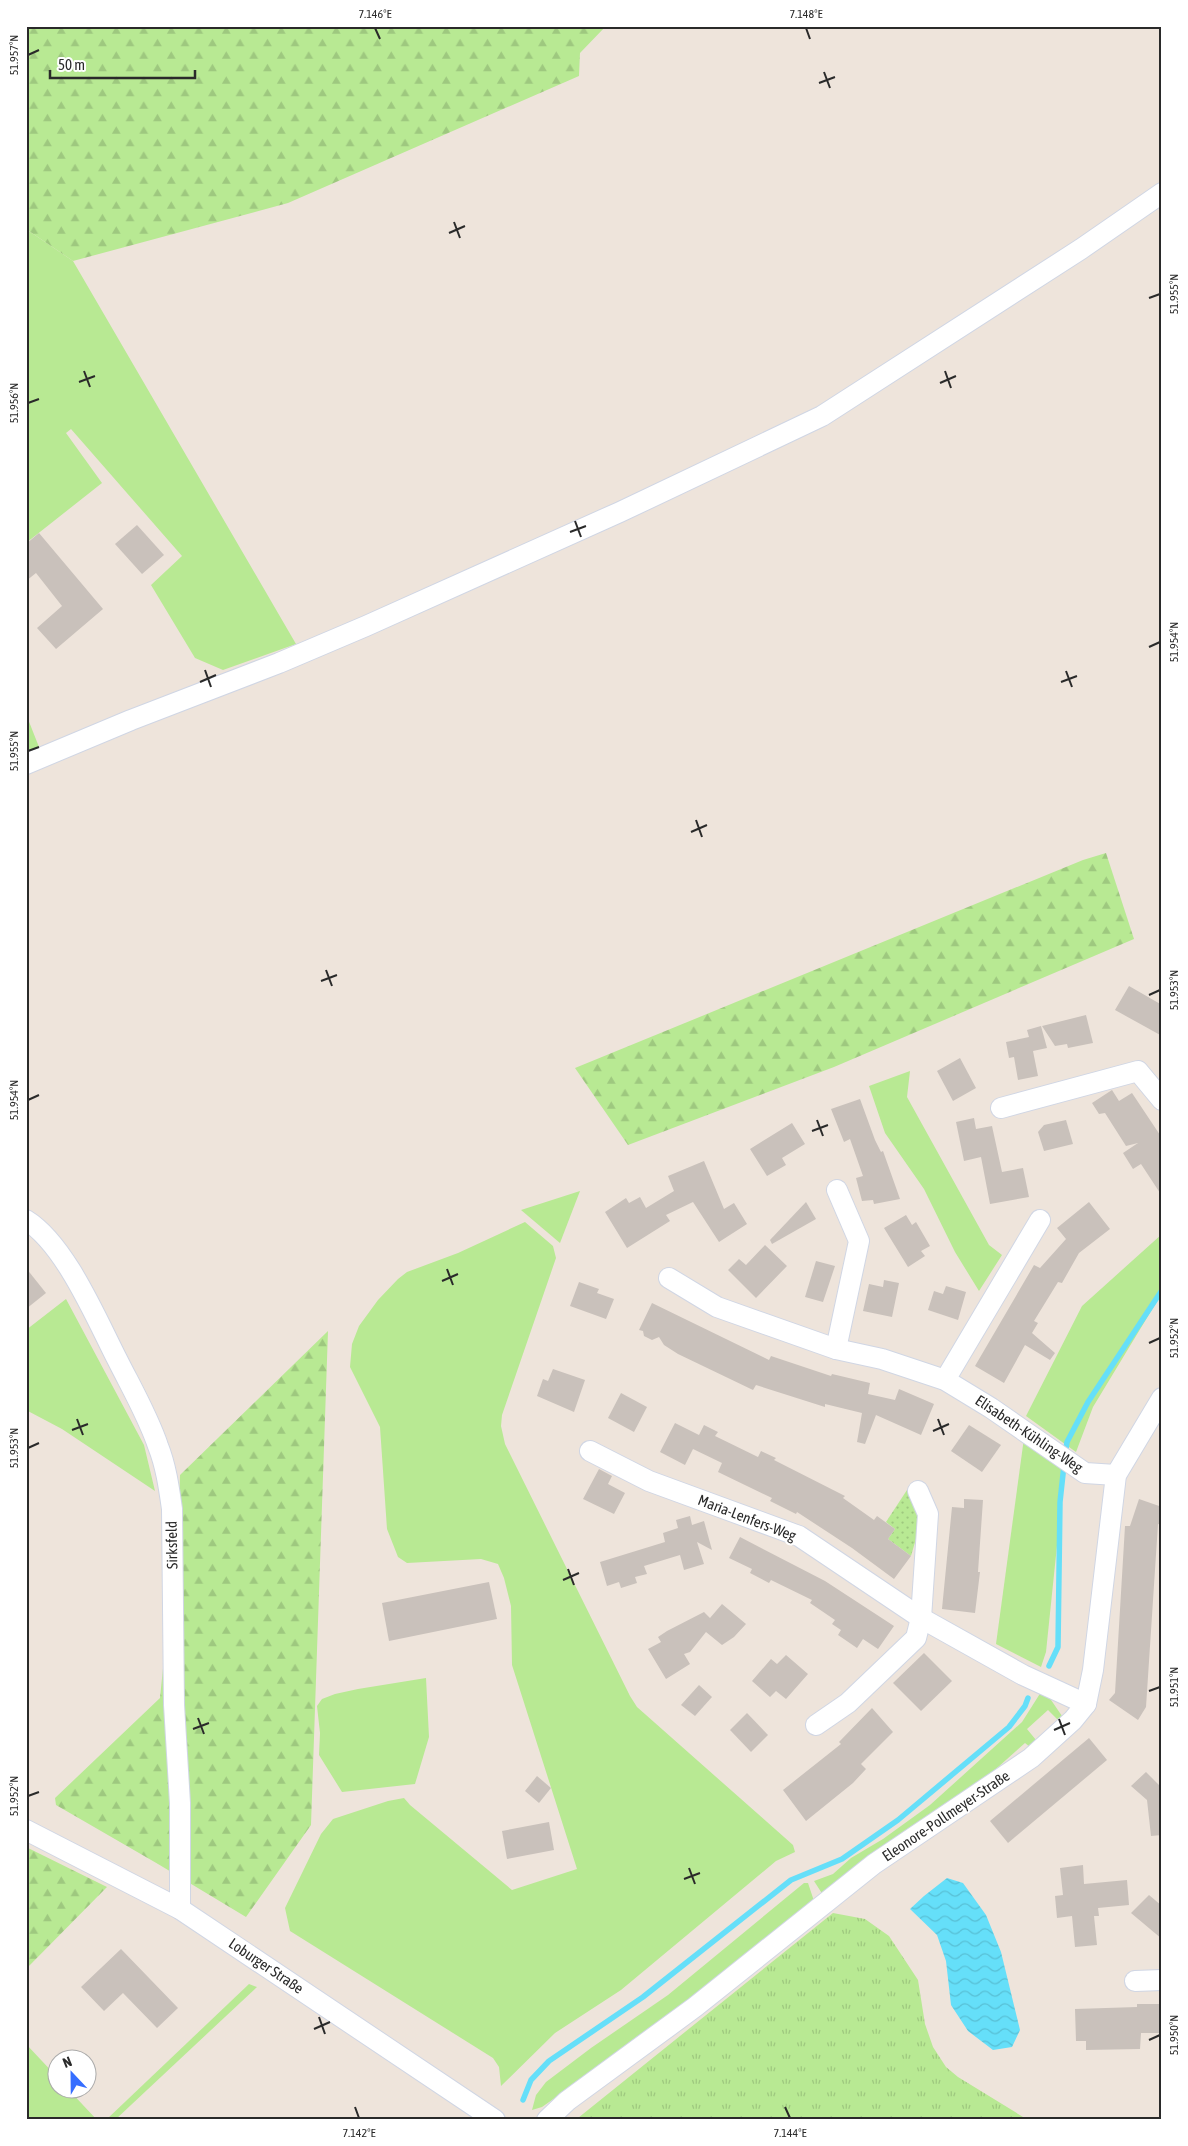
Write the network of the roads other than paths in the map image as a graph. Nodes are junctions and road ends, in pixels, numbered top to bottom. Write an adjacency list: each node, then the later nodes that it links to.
1 (1162, 193): 2 (street)
2 (26, 764)
3 (1162, 1100): 4 (street)
4 (1001, 1108)
5 (837, 1190): 9 (street)
6 (26, 1220): 19 (street, Sirksfeld)
7 (1040, 1220): 10 (street)
8 (669, 1278): 9 (street, Elisabeth-Kühling-Weg)
9 (836, 1349): 10 (street, Elisabeth-Kühling-Weg)
10 (946, 1380): 13 (street, Elisabeth-Kühling-Weg)
11 (1162, 1398): 13 (street)
12 (590, 1451): 15 (street, Maria-Lenfers-Weg)
13 (1116, 1475): 16 (street)
14 (918, 1491): 15 (street)
15 (920, 1618): 16 (street, Maria-Lenfers-Weg); 17 (street)
16 (1086, 1704): 23 (street, Eleonore-Pollmeyer-Straße)
17 (816, 1725)
18 (26, 1830): 19 (street, Loburger Straße)
19 (180, 1909): 22 (street, Loburger Straße)
20 (1162, 1980): 21 (street)
21 (1135, 1981)
22 (495, 2120)
23 (547, 2120)

